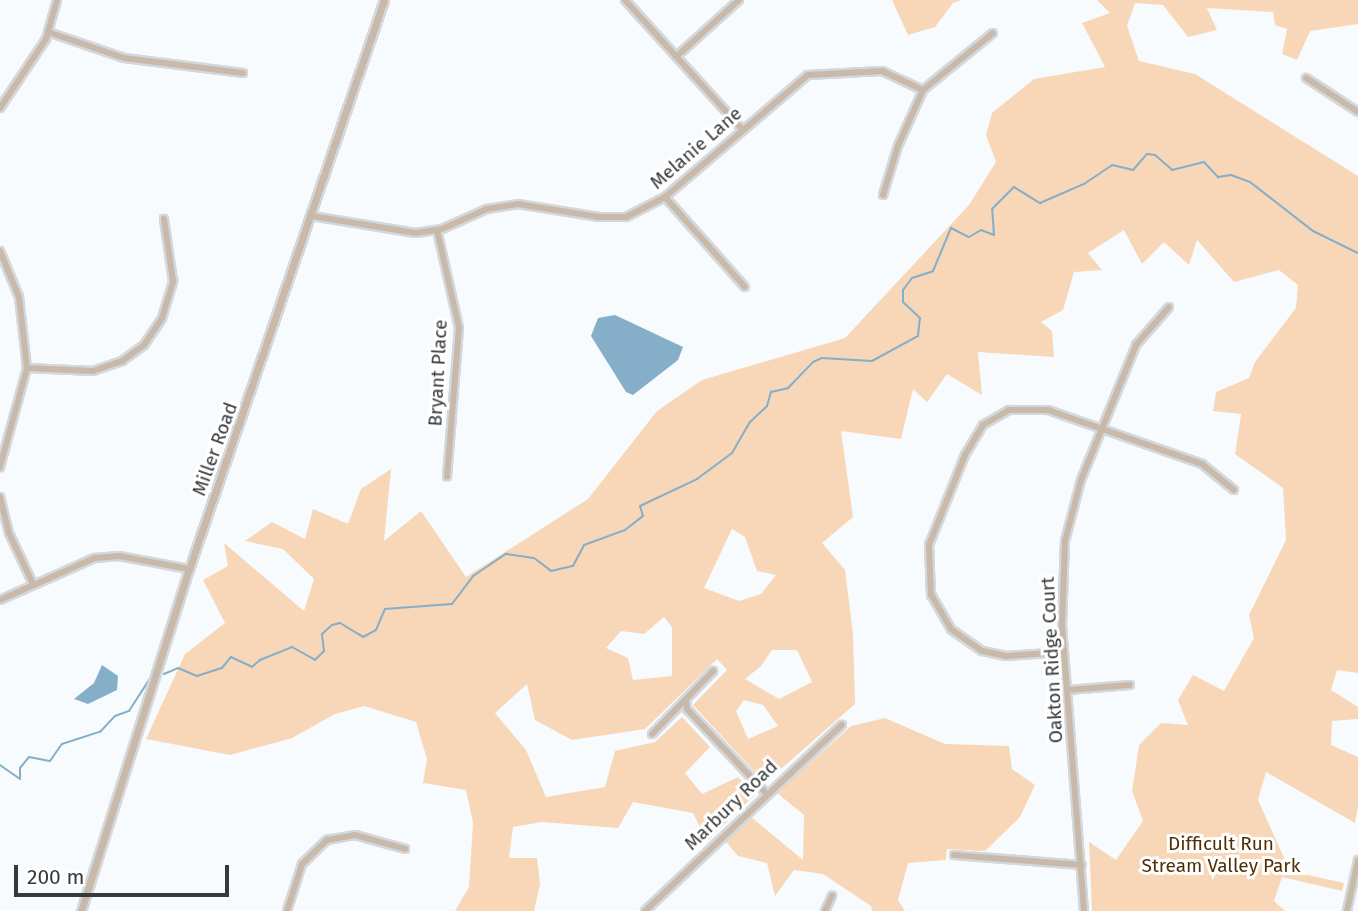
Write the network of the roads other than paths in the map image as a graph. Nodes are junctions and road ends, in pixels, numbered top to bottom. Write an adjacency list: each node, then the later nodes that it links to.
1 (57, 0): 5 (street)
2 (384, 0): 16 (street, Miller Road)
3 (625, 0): 7 (street)
4 (739, 0): 7 (street)
5 (48, 32): 8 (street); 11 (street)
6 (993, 33): 10 (street)
7 (678, 55): 13 (street)
8 (243, 73)
9 (1306, 78): 12 (street)
10 (923, 90): 13 (street, Melanie Lane); 14 (street)
11 (0, 108)
12 (1358, 112)
13 (742, 129): 15 (street, Melanie Lane)
14 (883, 195)
15 (665, 197): 18 (street, Melanie Lane); 20 (street)
16 (312, 216): 18 (street, Melanie Lane); 28 (street, Miller Road)
17 (164, 219): 22 (street)
18 (437, 230): 25 (street, Bryant Place)
19 (0, 251): 22 (street)
20 (745, 287)
21 (1169, 307): 23 (street, Oakton Ridge Court)
22 (27, 368): 24 (street)
23 (1100, 431): 26 (street); 31 (street, Oakton Ridge Court); 31 (street)
24 (0, 467)
25 (447, 477)
26 (1234, 490)
27 (0, 497): 29 (street)
28 (189, 569): 29 (street); 44 (street, Miller Road)
29 (33, 584): 30 (street)
30 (0, 600)
31 (1064, 652): 34 (street, Oakton Ridge Court)
32 (713, 671): 35 (street)
33 (1130, 685): 34 (street)
34 (1068, 690): 42 (street, Oakton Ridge Court)
35 (686, 700): 37 (street); 38 (street)
36 (842, 725): 38 (street, Marbury Road)
37 (652, 734)
38 (766, 793): 46 (street, Marbury Road)
39 (405, 849): 45 (street)
40 (954, 855): 42 (street)
41 (1358, 860): 49 (street)
42 (1082, 865): 48 (street, Oakton Ridge Court)
43 (832, 896): 47 (street)
44 (81, 911)
45 (287, 911)
46 (645, 911)
47 (825, 911)
48 (1084, 911)
49 (1347, 911)

